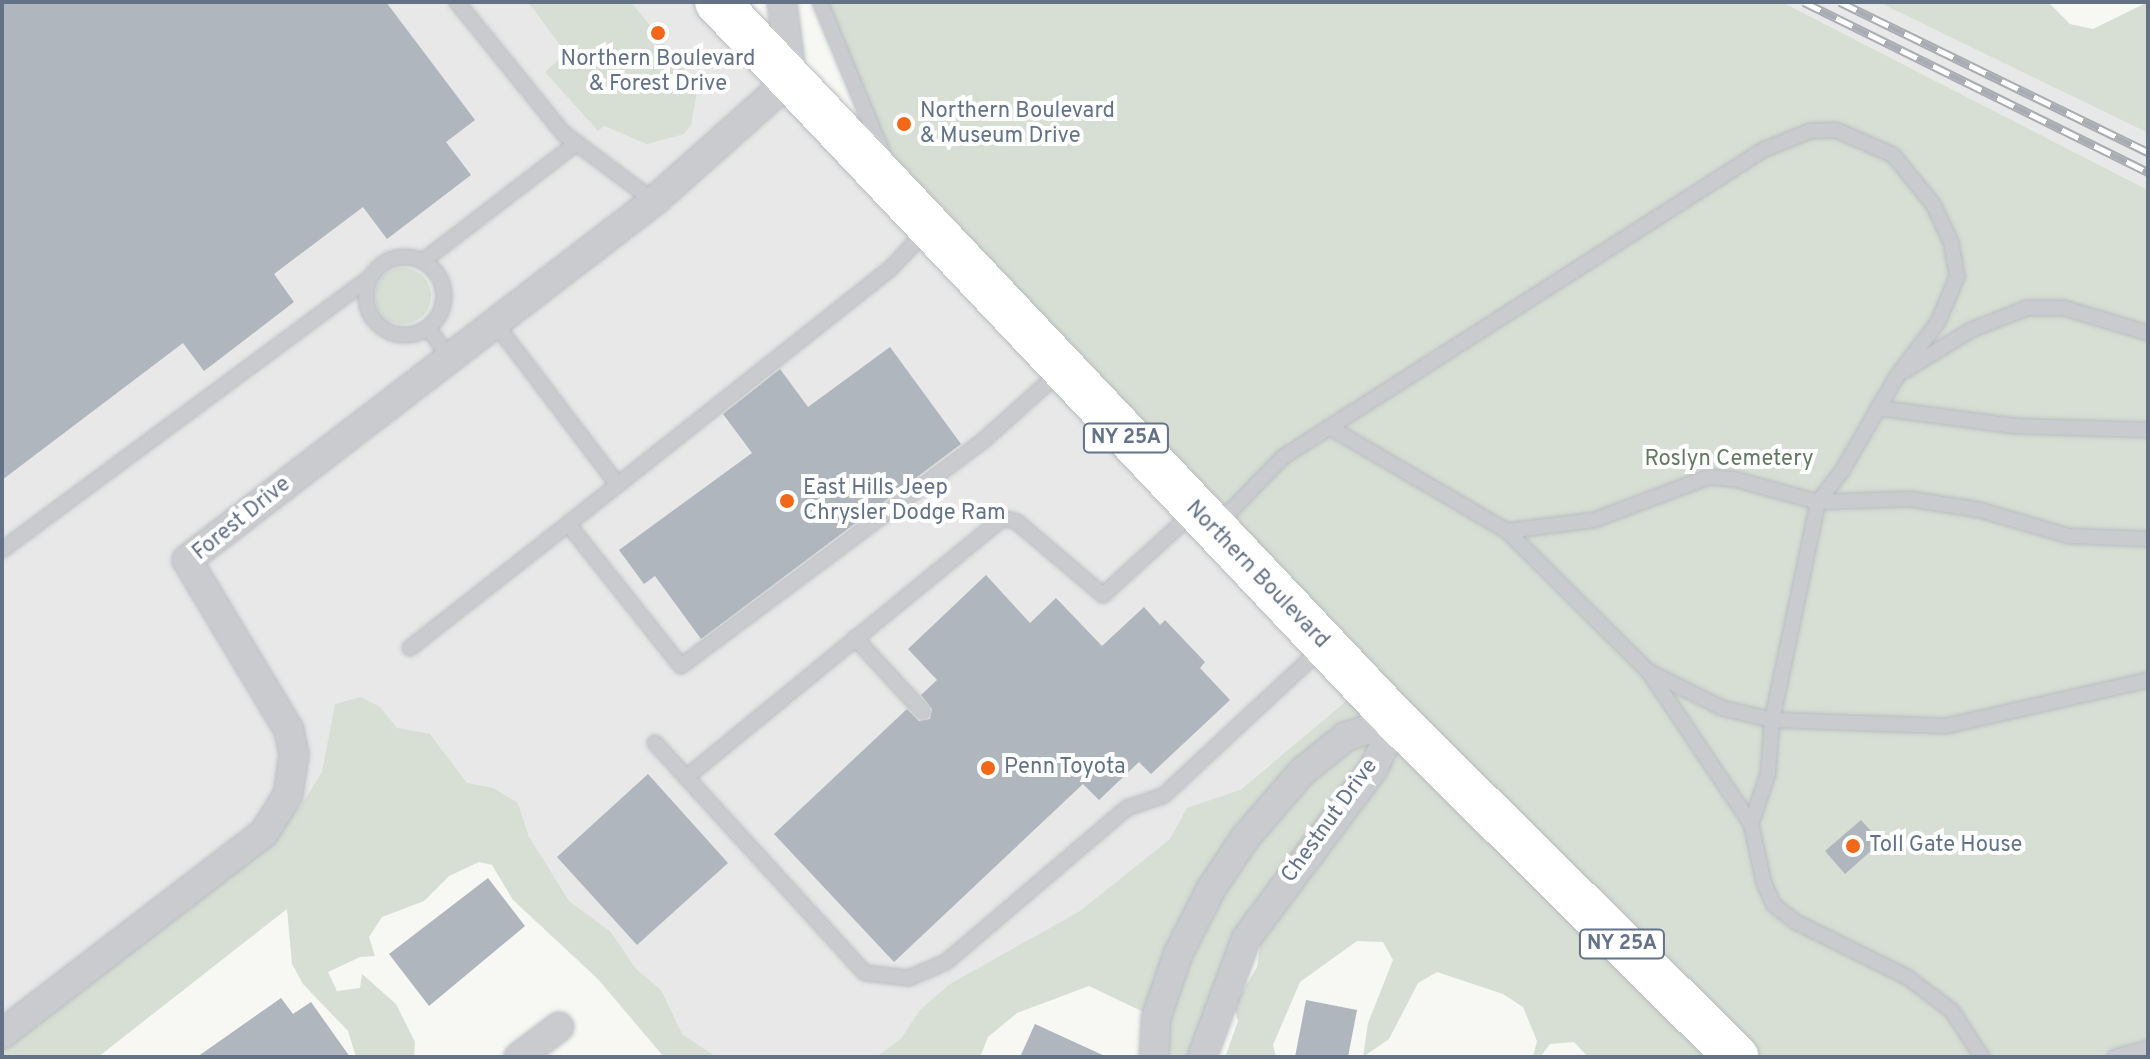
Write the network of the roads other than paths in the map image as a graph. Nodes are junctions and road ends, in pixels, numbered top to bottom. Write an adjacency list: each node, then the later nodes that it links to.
1 (457, 2): 7 (lane)
2 (717, 2): 6 (main road, Northern Boulevard / NY 25A)
3 (738, 2): 6 (main road, Northern Boulevard / NY 25A)
4 (782, 2): 6 (street)
5 (820, 2): 8 (lane)
6 (792, 78): 8 (main road, Northern Boulevard / NY 25A); 9 (street, Forest Drive)
7 (577, 143): 9 (lane); 11 (lane)
8 (901, 197): 10 (main road, Northern Boulevard / NY 25A)
9 (654, 201): 13 (street, Forest Drive)
10 (930, 228): 17 (main road, Northern Boulevard / NY 25A); 22 (lane)
11 (423, 261): 12 (lane); 14 (lane)
12 (370, 278): 14 (lane); 28 (lane)
13 (495, 323): 16 (street, Forest Drive); 22 (lane)
14 (428, 328): 16 (lane)
15 (2148, 333): 18 (lane)
16 (450, 358): 41 (street, Forest Drive)
17 (1061, 371): 24 (main road, Northern Boulevard / NY 25A); 25 (lane)
18 (1897, 376): 19 (lane); 20 (lane)
19 (1878, 408): 21 (lane); 23 (lane)
20 (1329, 427): 24 (lane); 26 (lane)
21 (2148, 430)
22 (617, 484): 25 (lane)
23 (1818, 502): 26 (lane); 27 (lane); 36 (lane)
24 (1205, 519): 29 (lane); 30 (main road, Northern Boulevard / NY 25A)
25 (568, 524): 31 (lane)
26 (1507, 531): 32 (lane)
27 (2148, 539)
28 (2, 550)
29 (855, 638): 34 (lane); 38 (lane)
30 (1325, 645): 35 (main road, Northern Boulevard / NY 25A); 38 (lane)
31 (410, 648)
32 (1649, 672): 36 (lane); 39 (lane)
33 (2148, 680): 36 (lane)
34 (923, 712)
35 (1396, 720): 44 (street, Chestnut Drive); 45 (street, Chestnut Drive); 46 (main road, Northern Boulevard / NY 25A)
36 (1772, 720): 39 (lane)
37 (655, 743): 38 (lane)
38 (686, 777)
39 (1751, 824): 47 (lane)
40 (559, 1027): 43 (street)
41 (2, 1034)
42 (2148, 1048): 48 (lane)
43 (519, 1057)
44 (1154, 1057)
45 (1202, 1057)
46 (1737, 1057)
47 (1982, 1057)
48 (2115, 1057)

